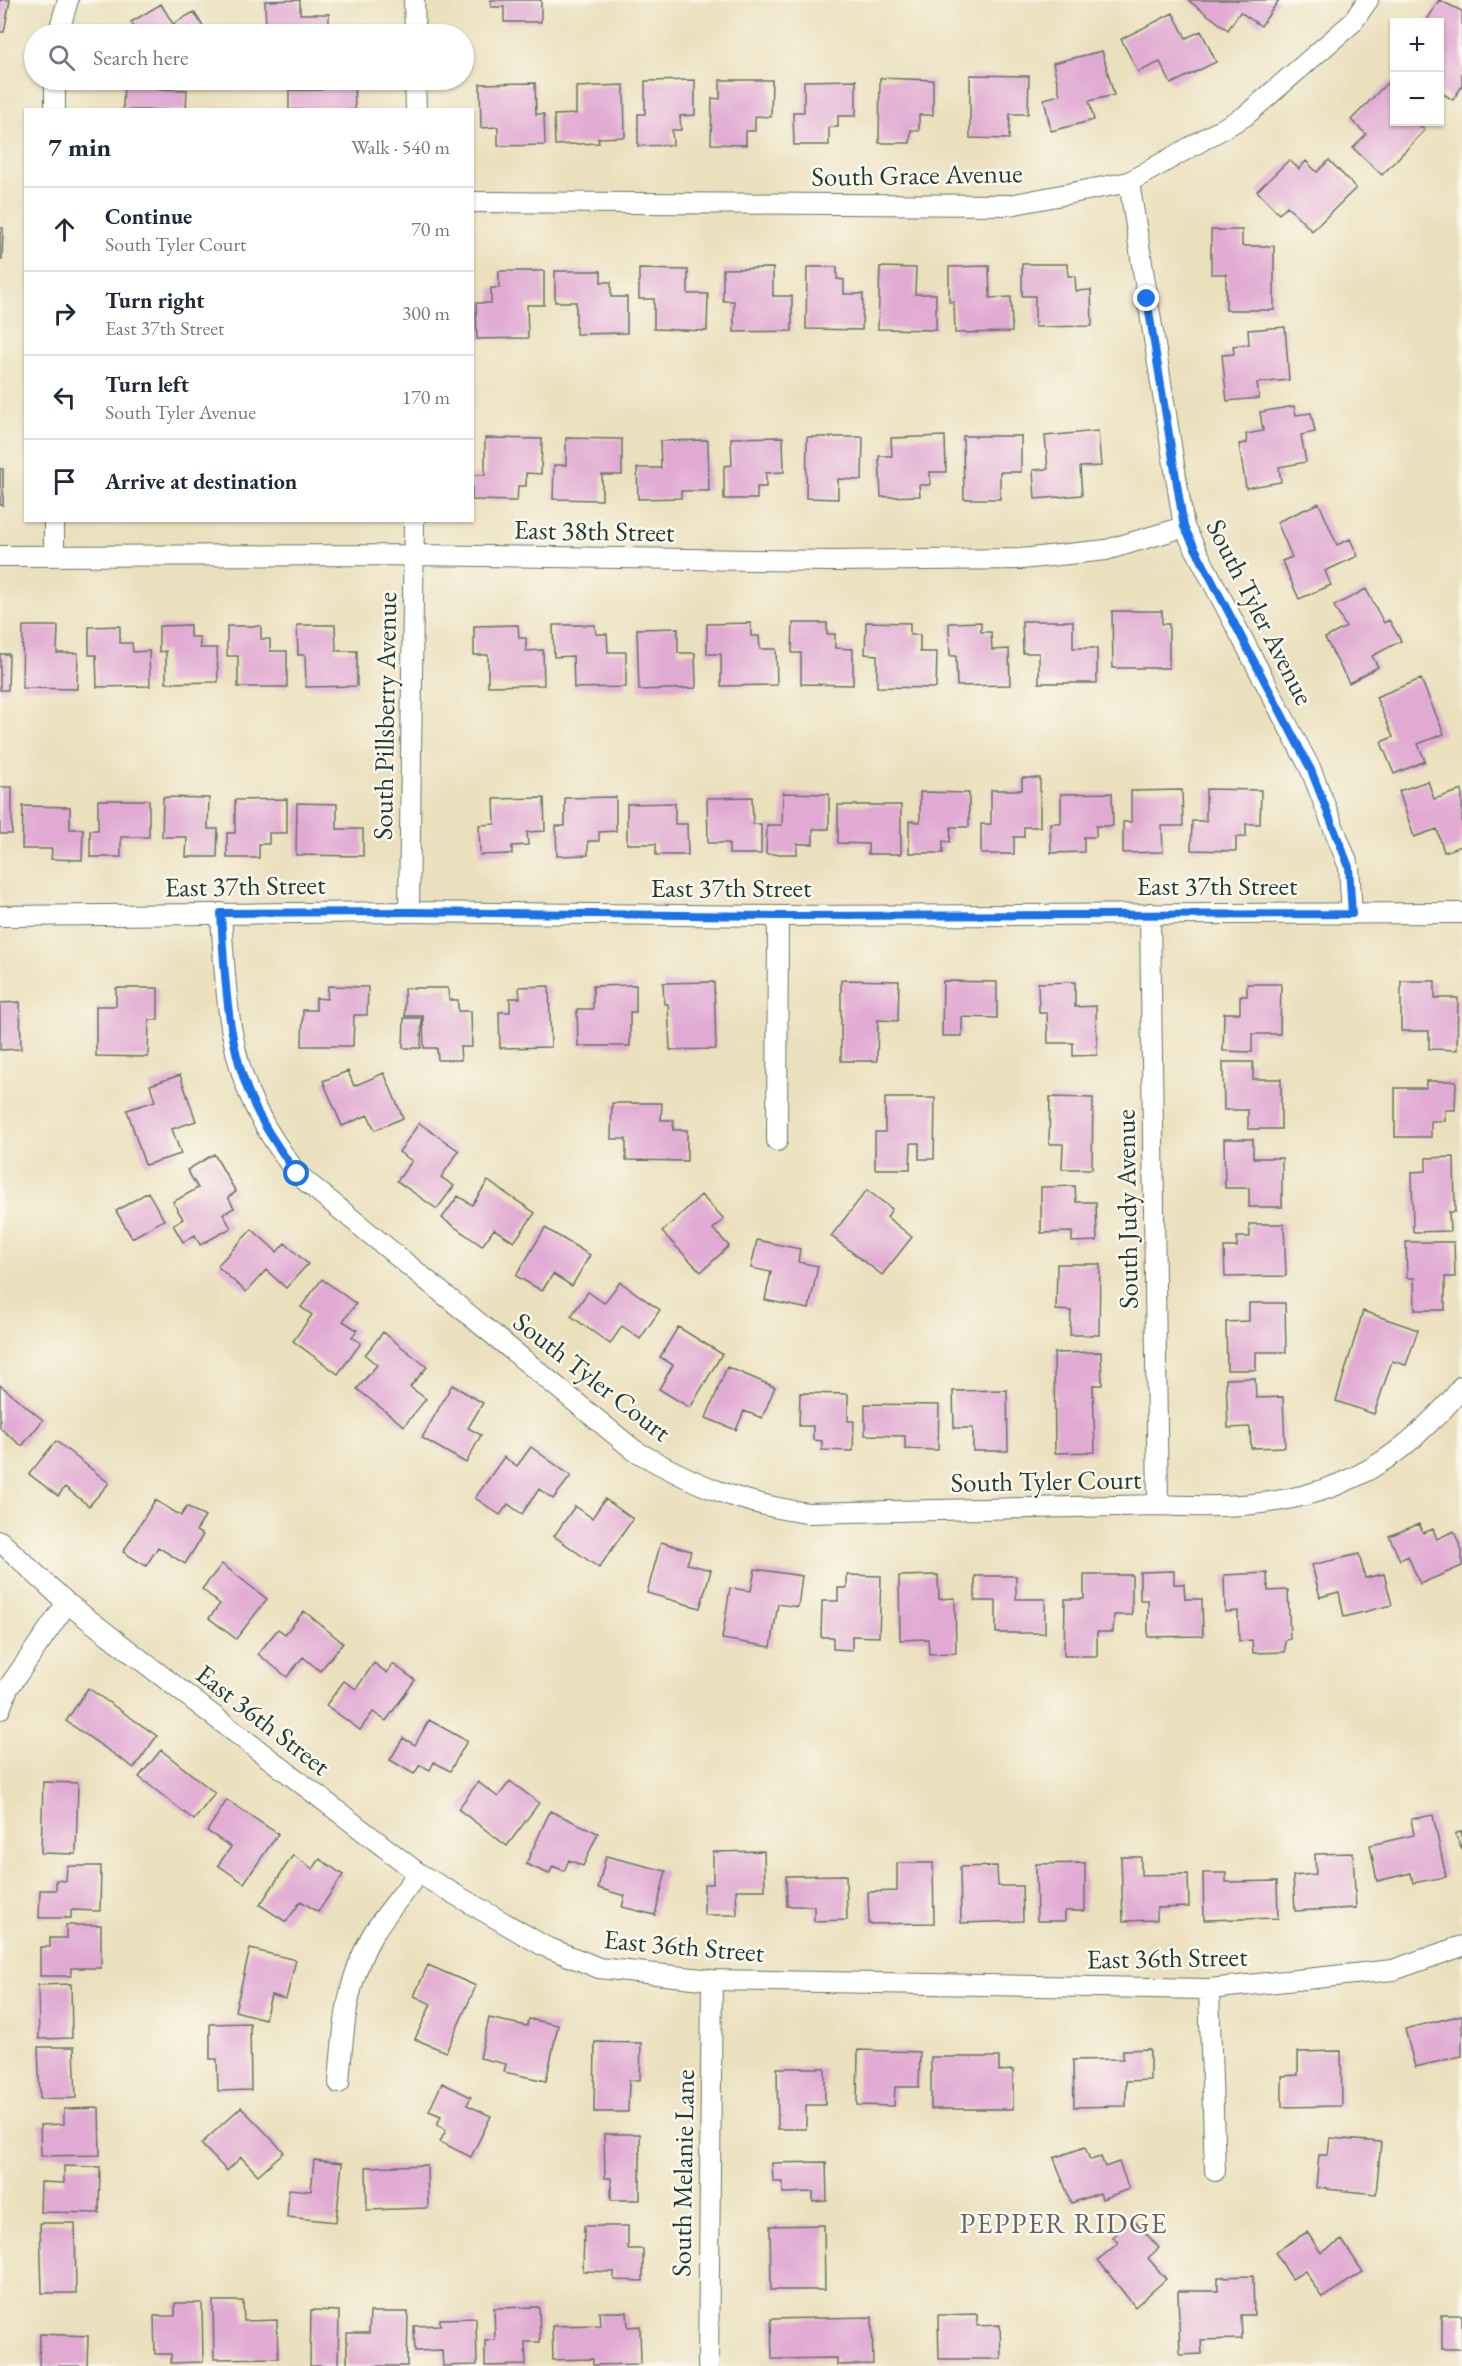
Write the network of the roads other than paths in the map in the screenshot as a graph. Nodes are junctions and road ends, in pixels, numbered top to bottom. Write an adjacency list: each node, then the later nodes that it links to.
1 (68, 0): 4 (street)
2 (414, 0): 5 (street)
3 (1368, 0): 10 (street, South Grace Avenue)
4 (61, 24)
5 (415, 24)
6 (55, 90): 8 (street)
7 (415, 90): 9 (street)
8 (55, 108)
9 (416, 108)
10 (1129, 182): 11 (street, South Grace Avenue); 14 (street, South Tyler Avenue)
11 (474, 202)
12 (54, 522): 15 (street)
13 (414, 522): 16 (street, South Pillsberry Avenue)
14 (1184, 527): 16 (street, East 38th Street); 22 (street, South Tyler Avenue)
15 (54, 555): 16 (street, East 38th Street); 17 (street, East 38th Street)
16 (414, 555): 18 (street, South Pillsberry Avenue)
17 (0, 556)
18 (409, 912): 19 (street, East 37th Street); 24 (street, East 37th Street)
19 (221, 913): 23 (street, East 37th Street); 27 (street, South Tyler Court)
20 (1150, 913): 22 (street, East 37th Street); 24 (street, East 37th Street); 27 (street, South Judy Avenue)
21 (1462, 913): 22 (street, East 37th Street)
22 (1352, 914)
23 (0, 916)
24 (778, 916): 25 (street)
25 (777, 1142)
26 (1462, 1386): 27 (street, South Tyler Court)
27 (1158, 1505)
28 (0, 1541): 29 (street, East 36th Street)
29 (67, 1603): 30 (street); 31 (street, East 36th Street)
30 (0, 1709)
31 (418, 1874): 33 (street, East 36th Street); 35 (street)
32 (1462, 1946): 34 (street, East 36th Street)
33 (712, 1980): 34 (street, East 36th Street); 37 (street, South Melanie Lane)
34 (1209, 1989): 36 (street)
35 (339, 2083)
36 (1215, 2171)
37 (708, 2366)

